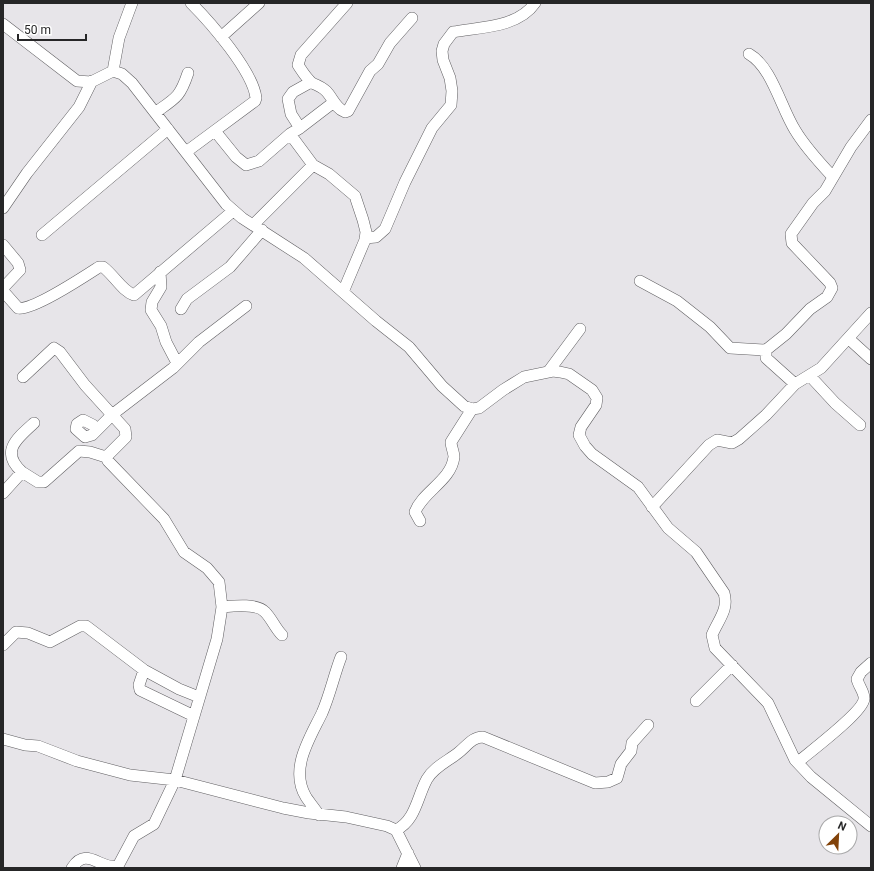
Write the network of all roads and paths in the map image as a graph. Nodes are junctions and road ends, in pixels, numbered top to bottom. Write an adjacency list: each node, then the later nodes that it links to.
1 (132, 3): 10 (street)
2 (190, 3): 8 (street)
3 (259, 3): 8 (street)
4 (347, 3): 13 (street)
5 (535, 3): 27 (street)
6 (412, 18): 14 (street)
7 (3, 24): 12 (street)
8 (221, 37): 18 (street)
9 (749, 54): 22 (street)
10 (112, 72): 12 (street); 15 (street)
11 (188, 73): 15 (street)
12 (92, 81): 23 (street)
13 (311, 82): 14 (street); 19 (street)
14 (334, 102): 19 (street)
15 (156, 112): 17 (street)
16 (871, 120): 22 (street)
17 (168, 129): 20 (street); 26 (street)
18 (215, 131): 19 (street); 20 (street)
19 (295, 131): 21 (street)
20 (186, 152): 24 (street)
21 (313, 165): 25 (street); 27 (street)
22 (832, 176): 39 (street)
23 (3, 208)
24 (233, 211): 25 (street); 29 (street)
25 (257, 227): 33 (street); 35 (street)
26 (42, 235)
27 (365, 238): 33 (street)
28 (3, 245): 31 (street)
29 (160, 272): 32 (street); 41 (street)
30 (640, 281): 39 (street)
31 (3, 288)
32 (3, 291)
33 (343, 292): 46 (street)
34 (246, 306): 41 (street)
35 (181, 309)
36 (871, 313): 38 (street)
37 (580, 329): 42 (street)
38 (848, 339): 40 (street); 43 (street)
39 (766, 350): 45 (street)
40 (871, 359)
41 (177, 363): 47 (street)
42 (548, 372): 46 (street); 54 (street)
43 (810, 376): 45 (street); 49 (street)
44 (23, 377): 47 (street)
45 (795, 384): 54 (street)
46 (472, 409): 55 (street)
47 (113, 414): 50 (street); 51 (street)
48 (34, 423): 52 (street)
49 (860, 425)
50 (96, 430)
51 (106, 457): 52 (street); 56 (street)
52 (22, 472): 53 (street)
53 (3, 493)
54 (652, 507): 61 (street)
55 (420, 521)
56 (222, 607): 57 (street); 63 (street)
57 (282, 635)
58 (3, 645): 62 (street)
59 (341, 657): 70 (street)
60 (871, 663): 68 (street)
61 (732, 664): 64 (street); 68 (street)
62 (144, 670): 63 (street); 65 (street)
63 (199, 697): 65 (street)
64 (696, 701)
65 (194, 716): 69 (street)
66 (648, 725): 72 (street)
67 (3, 739): 69 (street)
68 (798, 762): 71 (street)
69 (175, 780): 70 (street); 74 (street)
70 (319, 814): 72 (street)
71 (871, 826)
72 (396, 830): 73 (street)
73 (408, 853): 75 (street); 76 (street)
74 (72, 868)
75 (402, 868)
76 (416, 868)

